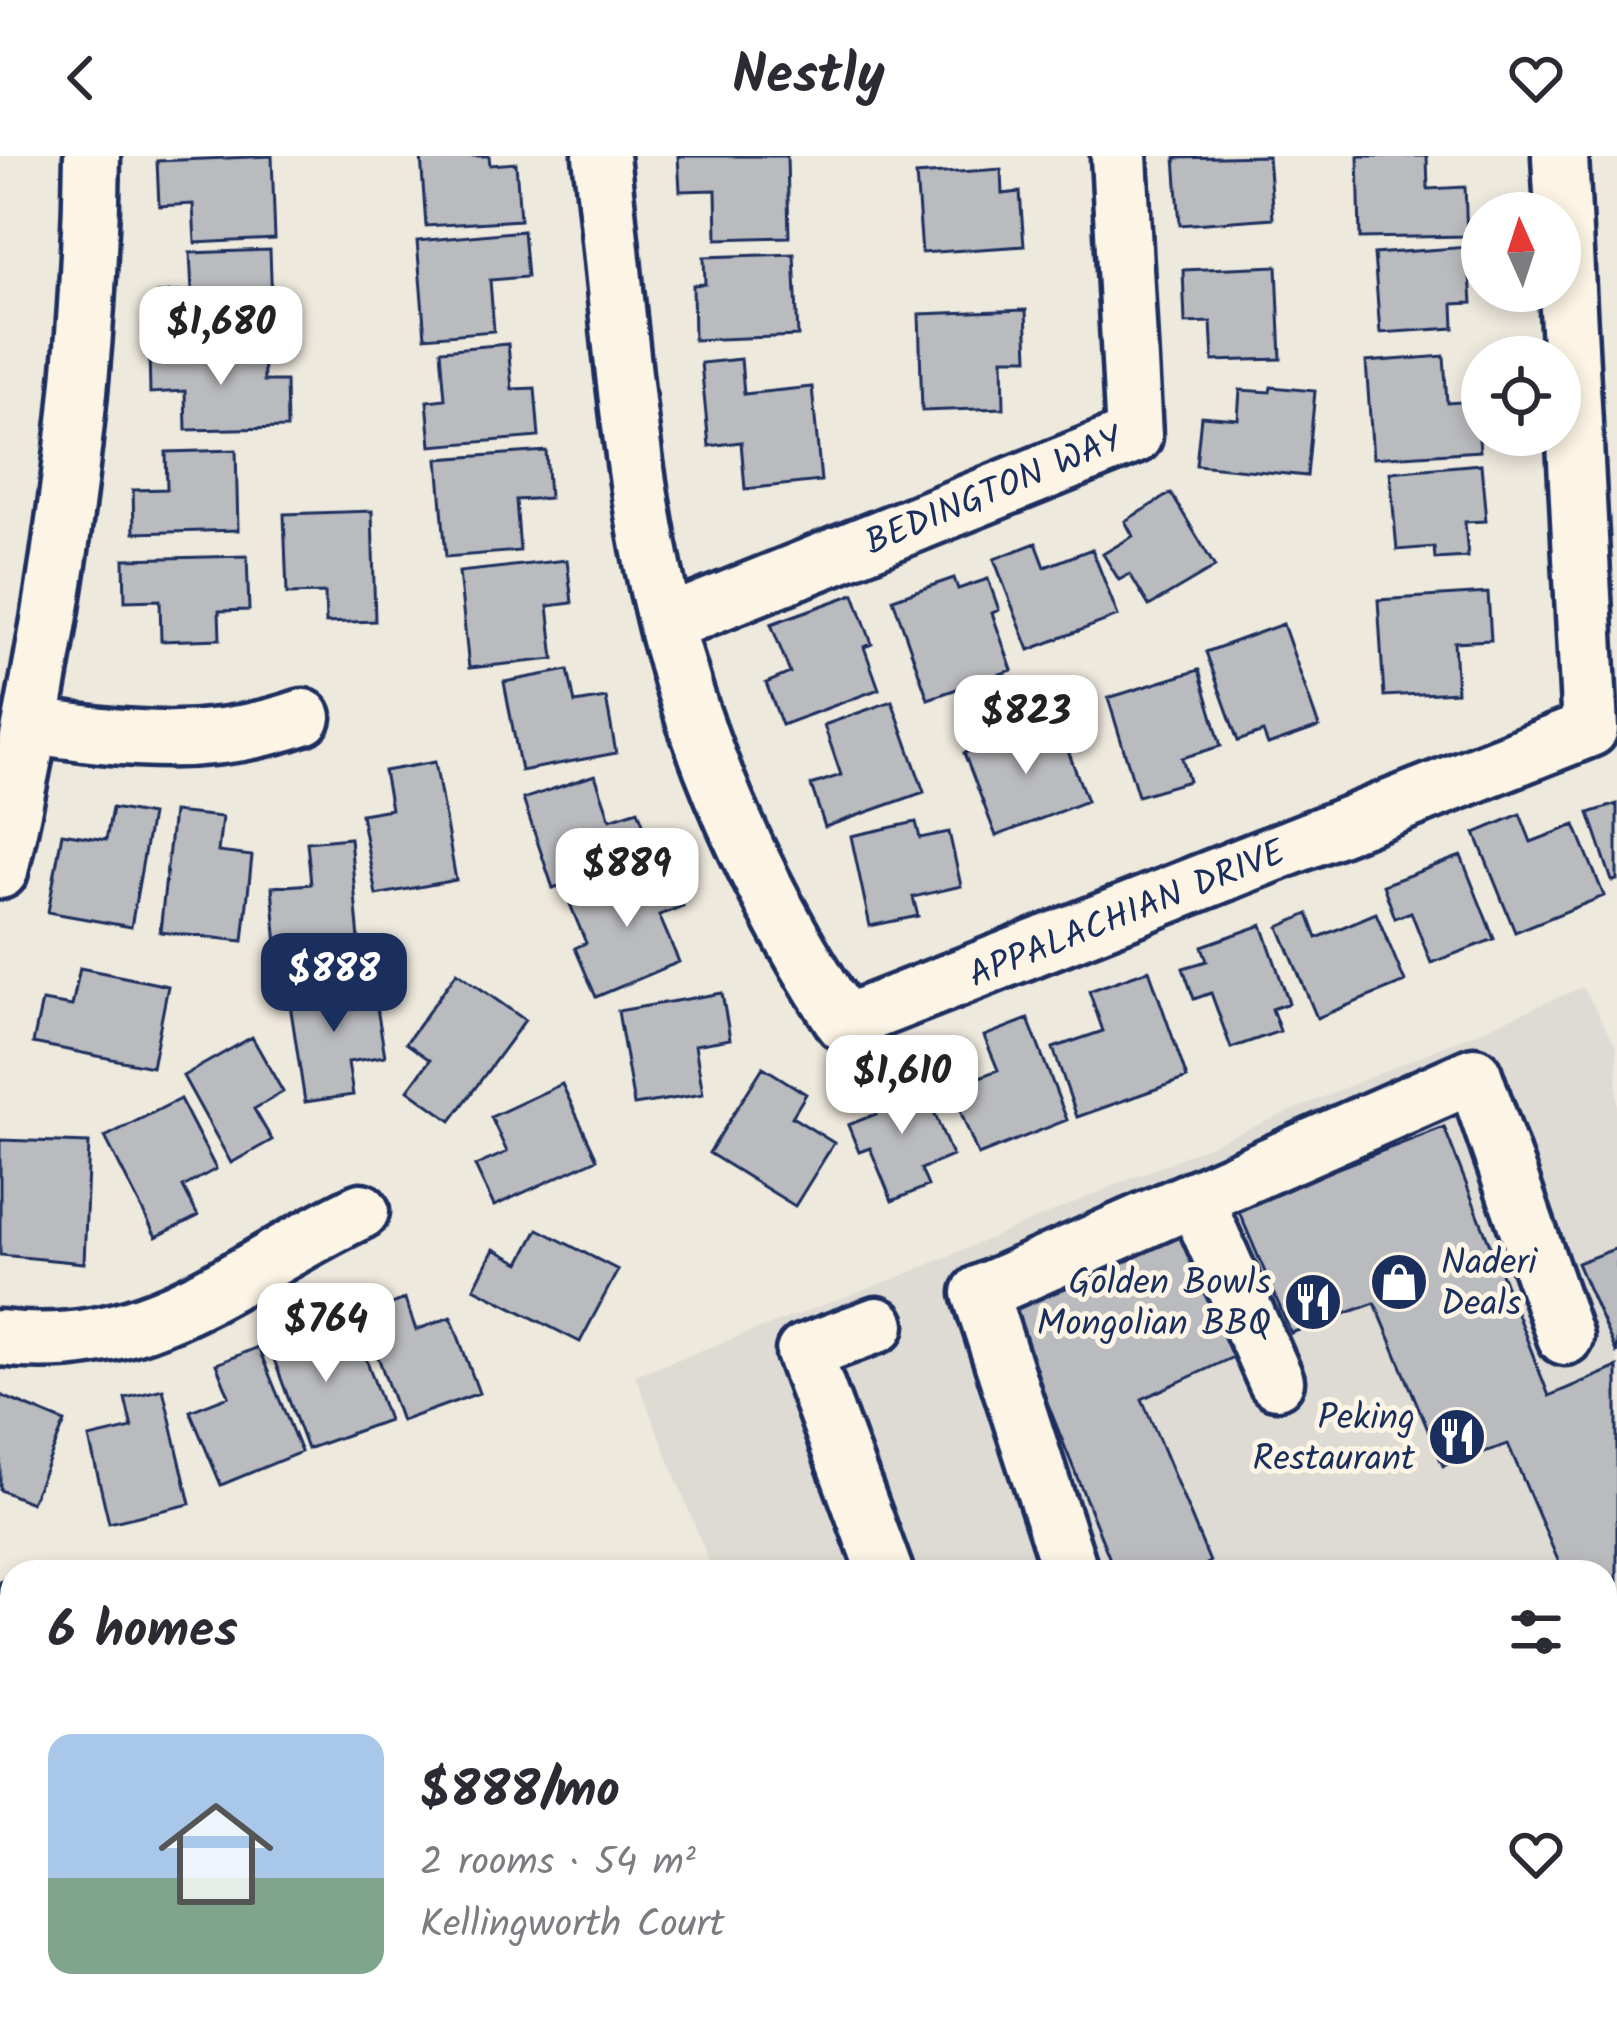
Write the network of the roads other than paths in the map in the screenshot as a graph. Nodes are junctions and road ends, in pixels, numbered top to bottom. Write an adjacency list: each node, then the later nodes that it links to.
1 (92, 156): 7 (street)
2 (601, 156): 5 (street, APPALACHIAN DRIVE)
3 (1119, 156): 5 (street, BEDINGTON WAY)
4 (1560, 156): 5 (street, APPALACHIAN DRIVE)
5 (666, 625)
6 (303, 717): 7 (street)
7 (33, 726): 8 (street)
8 (0, 871)
9 (1195, 1198): 12 (street); 14 (street); 16 (street)
10 (361, 1211): 13 (street)
11 (878, 1325): 15 (street)
12 (1564, 1336)
13 (0, 1338)
14 (1276, 1382)
15 (881, 1560)
16 (1067, 1560)

